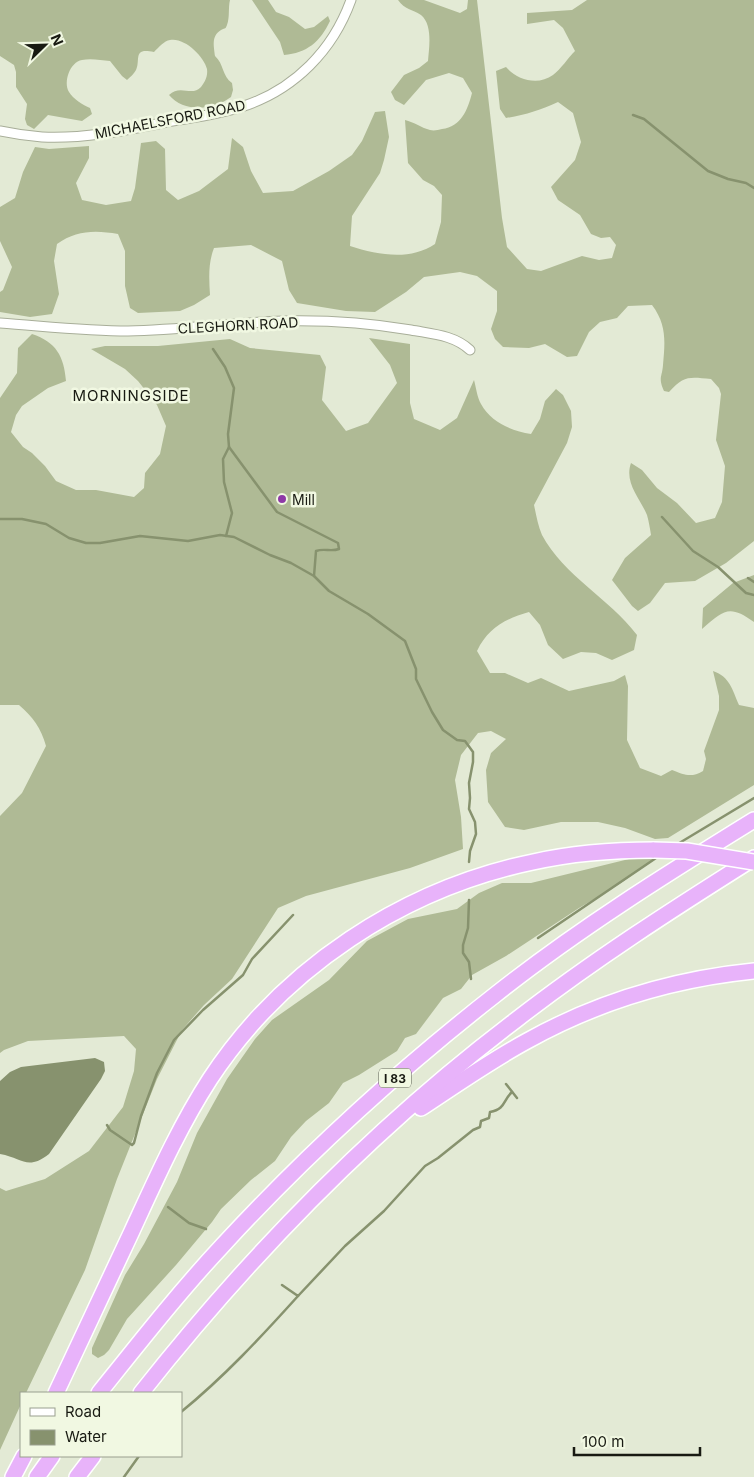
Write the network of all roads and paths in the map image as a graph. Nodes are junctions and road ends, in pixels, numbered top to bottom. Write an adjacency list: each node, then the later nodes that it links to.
1 (351, 0): 2 (street, MICHAELSFORD ROAD)
2 (0, 132)
3 (0, 323): 4 (street, CLEGHORN ROAD)
4 (470, 350)
5 (754, 820): 11 (highway, I 83)
6 (754, 858): 9 (highway, I 83)
7 (754, 862): 10 (highway, bridge)
8 (754, 971): 9 (highway)
9 (372, 1141): 12 (highway, I 83)
10 (56, 1392)
11 (100, 1392)
12 (142, 1392)
13 (23, 1457): 16 (highway)
14 (51, 1457): 17 (highway)
15 (92, 1457): 18 (highway)
16 (13, 1477)
17 (37, 1477)
18 (77, 1477)

